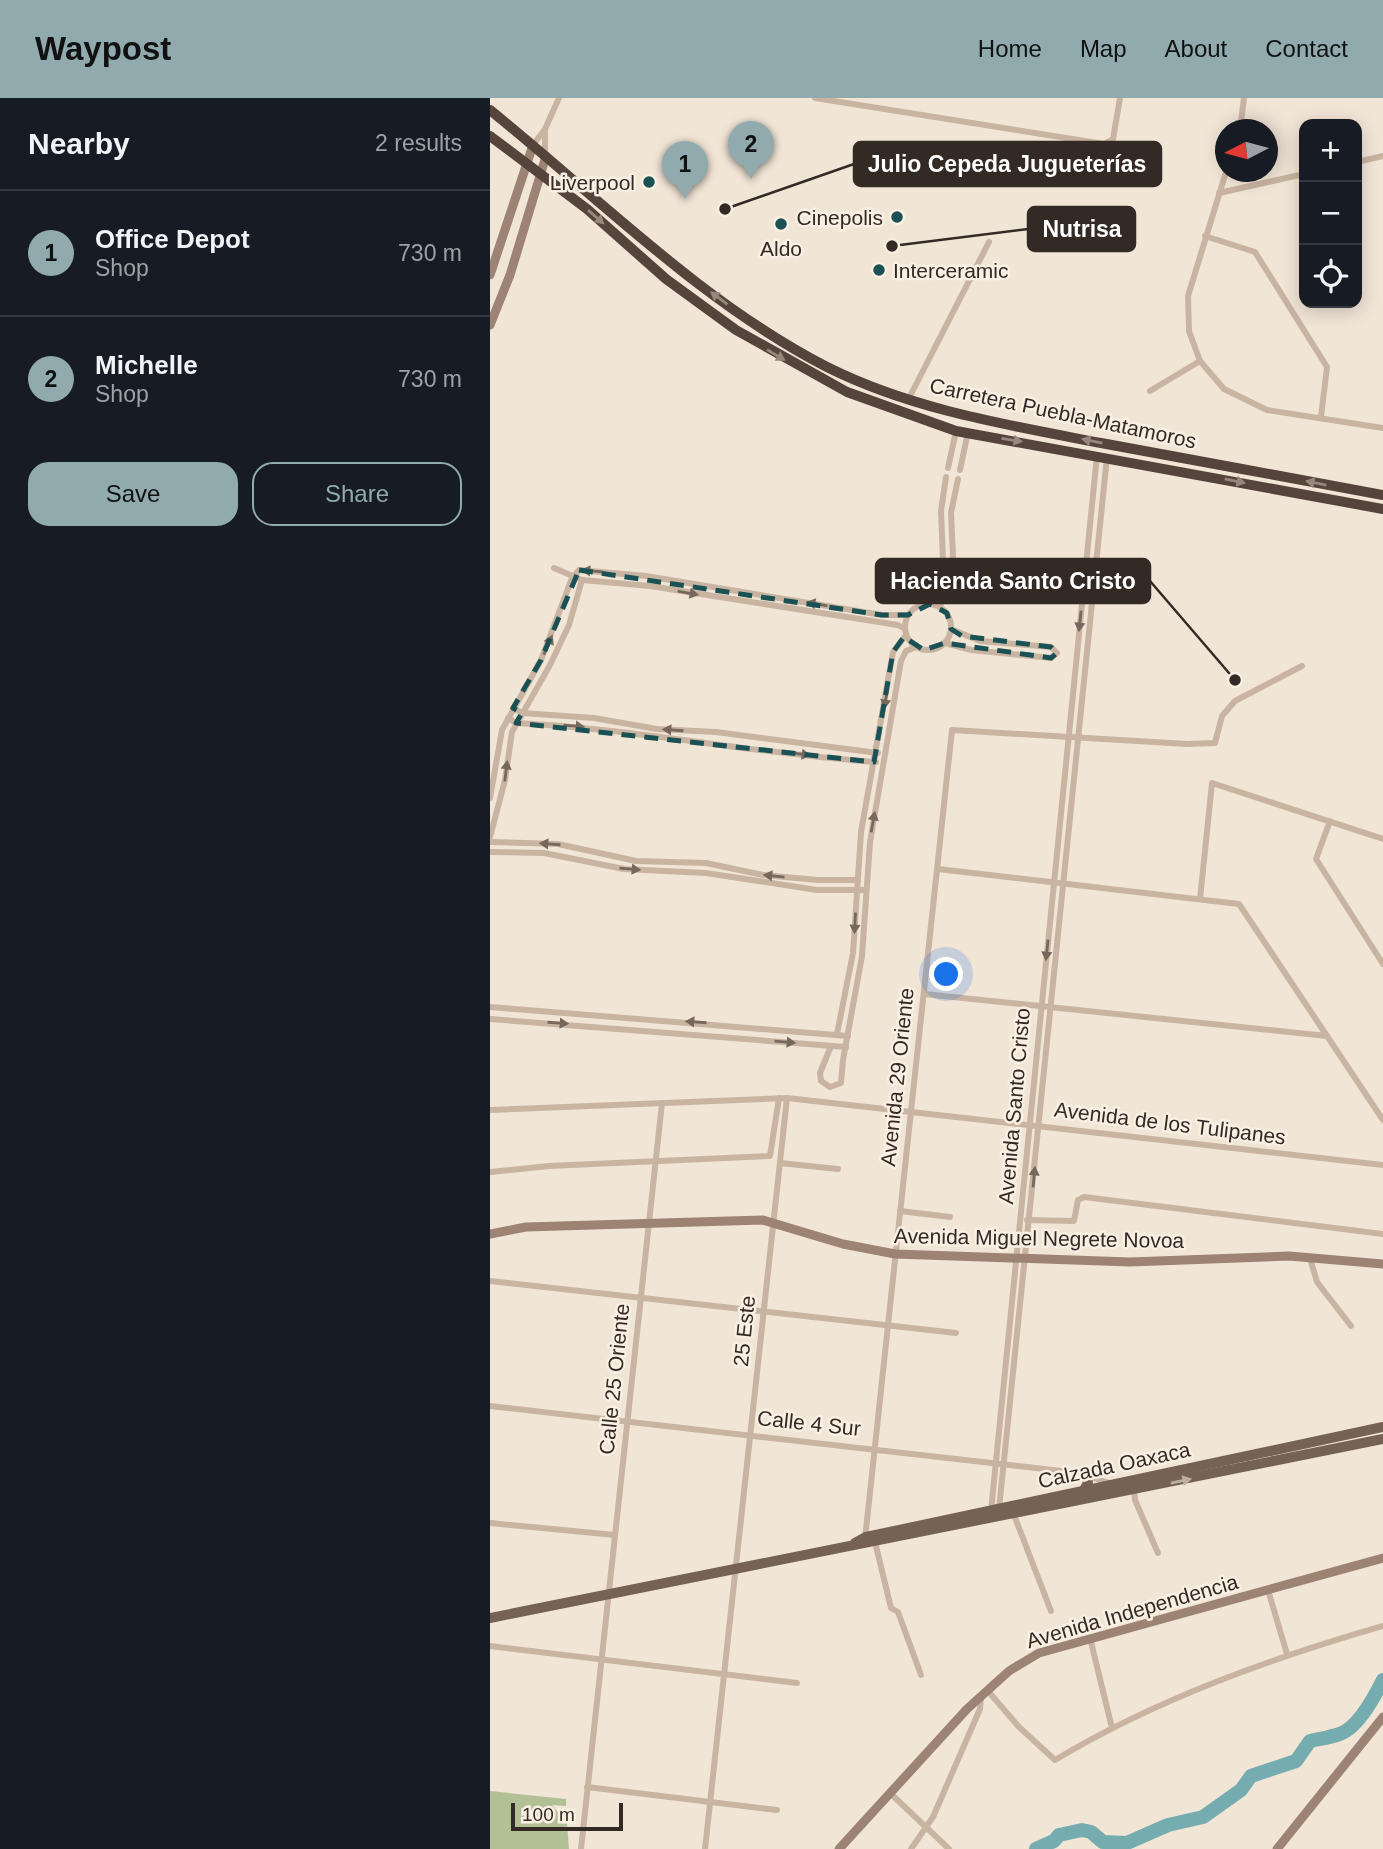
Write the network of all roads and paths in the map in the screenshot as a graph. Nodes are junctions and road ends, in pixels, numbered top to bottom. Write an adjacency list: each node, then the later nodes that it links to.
1 (559, 98): 7 (street)
2 (815, 98): 3 (street)
3 (1120, 98)
4 (1244, 98): 6 (street)
5 (490, 110): 9 (highway, Carretera Puebla-Matamoros)
6 (1241, 119)
7 (545, 129): 9 (street); 10 (street)
8 (490, 136): 13 (highway, Carretera Puebla-Matamoros)
9 (533, 145): 10 (highway, Carretera Puebla-Matamoros); 13 (main road)
10 (545, 156): 14 (main road); 24 (highway, Carretera Puebla-Matamoros, one-way to 10)
11 (1383, 156): 12 (street)
12 (1362, 161)
13 (528, 164): 14 (highway, Carretera Puebla-Matamoros); 20 (main road)
14 (542, 175): 21 (main road); 27 (highway, Carretera Puebla-Matamoros, one-way to 27)
15 (1299, 175): 17 (street)
16 (1223, 182): 17 (street)
17 (1219, 193): 18 (street)
18 (1205, 236): 22 (street); 25 (street)
19 (989, 242): 24 (street)
20 (490, 275)
21 (490, 325)
22 (1200, 361): 23 (street); 25 (street)
23 (1150, 391)
24 (908, 400): 34 (highway, Carretera Puebla-Matamoros, one-way to 24)
25 (1321, 417): 26 (street)
26 (1383, 428)
27 (956, 431): 28 (highway, Carretera Puebla-Matamoros); 30 (street)
28 (968, 432): 29 (highway, Carretera Puebla-Matamoros, one-way to 29); 31 (street)
29 (1102, 456): 35 (highway, Carretera Puebla-Matamoros, one-way to 35); 36 (street, Avenida Santo Cristo); 37 (street, Avenida Santo Cristo)
30 (948, 468)
31 (960, 470)
32 (946, 477): 43 (street)
33 (958, 479): 44 (street)
34 (1383, 495)
35 (1383, 509)
36 (1090, 524): 37 (street); 56 (street, Avenida Santo Cristo, one-way to 56)
37 (1099, 526): 57 (street, Avenida Santo Cristo)
38 (554, 569): 39 (street)
39 (572, 578): 40 (street); 41 (street, one-way to 39); 51 (street, one-way to 39)
40 (582, 580): 42 (street, one-way to 42); 52 (street)
41 (745, 592): 42 (street); 45 (street, one-way to 41)
42 (744, 602): 47 (street)
43 (930, 604): 44 (street); 45 (street)
44 (940, 607): 46 (street)
45 (908, 615): 47 (street)
46 (951, 629): 48 (street); 48 (street)
47 (906, 632): 49 (street); 62 (street, one-way to 62)
48 (945, 643): 49 (street)
49 (916, 647): 61 (street)
50 (1302, 666): 57 (street)
51 (513, 708): 52 (street); 53 (street)
52 (522, 713): 54 (street); 55 (street, one-way to 52)
53 (508, 718): 54 (street); 65 (street)
54 (516, 723): 58 (street, one-way to 58); 67 (street, one-way to 54)
55 (716, 732): 58 (street); 62 (street)
56 (1069, 736): 57 (street); 59 (street, Avenida Santo Cristo); 71 (street, Avenida 29 Oriente)
57 (1077, 737): 60 (street, Avenida Santo Cristo)
58 (716, 742): 63 (street, one-way to 63)
59 (1068, 746): 60 (street); 75 (street, Avenida Santo Cristo)
60 (1076, 747): 76 (street, Avenida Santo Cristo)
61 (887, 752): 62 (street); 64 (street)
62 (877, 753): 63 (street)
63 (874, 762): 64 (street); 73 (street)
64 (885, 762): 74 (street, one-way to 64)
65 (490, 798)
66 (1330, 821): 68 (street); 79 (street); 80 (street)
67 (490, 839): 70 (street, one-way to 67)
68 (1383, 839)
69 (490, 852): 72 (street, one-way to 72)
70 (681, 863): 72 (street); 73 (street, one-way to 70)
71 (938, 869): 75 (street); 81 (street, Avenida 29 Oriente)
72 (681, 872): 78 (street)
73 (857, 880): 74 (street); 78 (street)
74 (867, 880): 77 (street)
75 (1054, 882): 76 (street); 83 (street, Avenida Santo Cristo, one-way to 83)
76 (1063, 883): 79 (street); 84 (street, Avenida Santo Cristo)
77 (866, 890): 78 (street); 89 (street)
78 (856, 891): 88 (street, one-way to 88)
79 (1200, 899): 90 (street)
80 (1383, 964)
81 (924, 994): 83 (street); 96 (street, Avenida 29 Oriente)
82 (490, 1007): 85 (street)
83 (1041, 1007): 84 (street); 98 (street, Avenida Santo Cristo)
84 (1050, 1008): 90 (street); 99 (street, Avenida Santo Cristo)
85 (591, 1014): 87 (street); 88 (street, one-way to 85)
86 (490, 1018): 87 (street, one-way to 87)
87 (590, 1026): 91 (street, one-way to 91)
88 (837, 1034): 89 (street)
89 (848, 1035): 92 (street)
90 (1327, 1036): 97 (street)
91 (831, 1046): 92 (street); 92 (street)
92 (846, 1047)
93 (783, 1098): 94 (street, Avenida de los Tulipanes); 96 (street, Avenida de los Tulipanes); 100 (street); 101 (street, 25 Este)
94 (662, 1102): 95 (street, Avenida de los Tulipanes); 100 (street, Calle 25 Oriente)
95 (490, 1110)
96 (911, 1112): 98 (street, Avenida de los Tulipanes); 105 (street, Avenida 29 Oriente)
97 (1383, 1120)
98 (1030, 1124): 99 (street, Avenida de los Tulipanes); 107 (street, Avenida Santo Cristo)
99 (1038, 1125): 102 (street, Avenida de los Tulipanes); 108 (street, Avenida Santo Cristo, one-way to 99)
100 (654, 1161): 104 (street); 110 (street, Calle 25 Oriente)
101 (780, 1163): 103 (street); 109 (street, 25 Este)
102 (1383, 1165)
103 (838, 1169)
104 (490, 1172)
105 (900, 1211): 106 (street); 113 (street, Avenida 29 Oriente)
106 (950, 1217)
107 (1021, 1219): 108 (street); 114 (street, Avenida Santo Cristo)
108 (1030, 1220): 112 (street); 114 (street, Avenida Santo Cristo)
109 (773, 1221): 110 (main road, Avenida Miguel Negrete Novoa); 113 (main road, Avenida Miguel Negrete Novoa); 121 (street, 25 Este)
110 (648, 1223): 111 (main road, Avenida Miguel Negrete Novoa); 118 (street, Calle 25 Oriente)
111 (490, 1234)
112 (1383, 1234)
113 (895, 1254): 114 (main road, Avenida Miguel Negrete Novoa); 122 (street, Avenida 29 Oriente)
114 (1022, 1257): 115 (main road, Avenida Miguel Negrete Novoa); 119 (street, Avenida Santo Cristo); 120 (street, Avenida Santo Cristo)
115 (1310, 1258): 116 (main road, Avenida Miguel Negrete Novoa); 123 (street)
116 (1383, 1264)
117 (490, 1281): 118 (street)
118 (640, 1297): 121 (street); 127 (street, Calle 25 Oriente)
119 (1012, 1308): 120 (street); 125 (street, Avenida Santo Cristo)
120 (1021, 1309): 125 (street, Avenida Santo Cristo)
121 (764, 1311): 122 (street); 129 (street, 25 Este)
122 (887, 1325): 124 (street); 131 (street, Avenida 29 Oriente)
123 (1351, 1326)
124 (956, 1333)
125 (1007, 1394): 132 (street, Avenida Santo Cristo)
126 (490, 1405): 127 (street, Calle 4 Sur)
127 (627, 1420): 129 (street, Calle 4 Sur); 140 (street, Calle 25 Oriente)
128 (1383, 1427): 134 (main road, Calzada Oaxaca)
129 (750, 1434): 131 (street, Calle 4 Sur); 144 (street, 25 Este)
130 (1383, 1439): 134 (main road, Calzada Oaxaca, one-way to 130)
131 (873, 1448): 132 (street, Calle 4 Sur); 141 (street, Avenida 29 Oriente)
132 (1000, 1463): 133 (street, Calle 4 Sur); 137 (street, Avenida Santo Cristo)
133 (1086, 1475): 135 (street, Calle 4 Sur); 136 (main road)
134 (1134, 1485): 135 (main road, Calzada Oaxaca); 142 (street)
135 (1112, 1489): 136 (main road, Calzada Oaxaca); 138 (main road, Calzada Oaxaca)
136 (1084, 1490): 137 (main road, Calzada Oaxaca)
137 (995, 1510): 141 (main road, Calzada Oaxaca)
138 (1014, 1516): 141 (main road, Calzada Oaxaca); 147 (street)
139 (490, 1523): 140 (street)
140 (615, 1535): 146 (street, Calle 25 Oriente)
141 (865, 1542): 144 (main road, Calzada Oaxaca); 155 (street, Avenida 29 Oriente)
142 (1158, 1553)
143 (1383, 1558): 145 (main road, Avenida Independencia)
144 (736, 1568): 146 (main road, Calzada Oaxaca); 154 (street, 25 Este)
145 (1268, 1590): 150 (main road, Avenida Independencia); 152 (street)
146 (608, 1594): 148 (main road, Calzada Oaxaca); 153 (street, Calle 25 Oriente)
147 (1051, 1611)
148 (490, 1618)
149 (1383, 1626): 152 (street)
150 (1090, 1638): 157 (main road, Avenida Independencia); 159 (street)
151 (490, 1646): 153 (street)
152 (1287, 1654): 159 (street)
153 (601, 1660): 154 (street); 160 (street, Calle 25 Oriente)
154 (724, 1674): 156 (street); 162 (street, 25 Este)
155 (920, 1675)
156 (797, 1683)
157 (984, 1695): 159 (street); 161 (main road, Avenida Independencia); 164 (street)
158 (1383, 1717): 170 (main road)
159 (1112, 1728)
160 (587, 1787): 162 (street); 165 (street, Calle 25 Oriente)
161 (890, 1793): 164 (street); 167 (main road, Avenida Independencia)
162 (709, 1802): 163 (street); 166 (street, 25 Este)
163 (777, 1810)
164 (924, 1828): 168 (street); 169 (street)
165 (580, 1849)
166 (705, 1849)
167 (839, 1849)
168 (911, 1849)
169 (949, 1849)
170 (1278, 1849)

